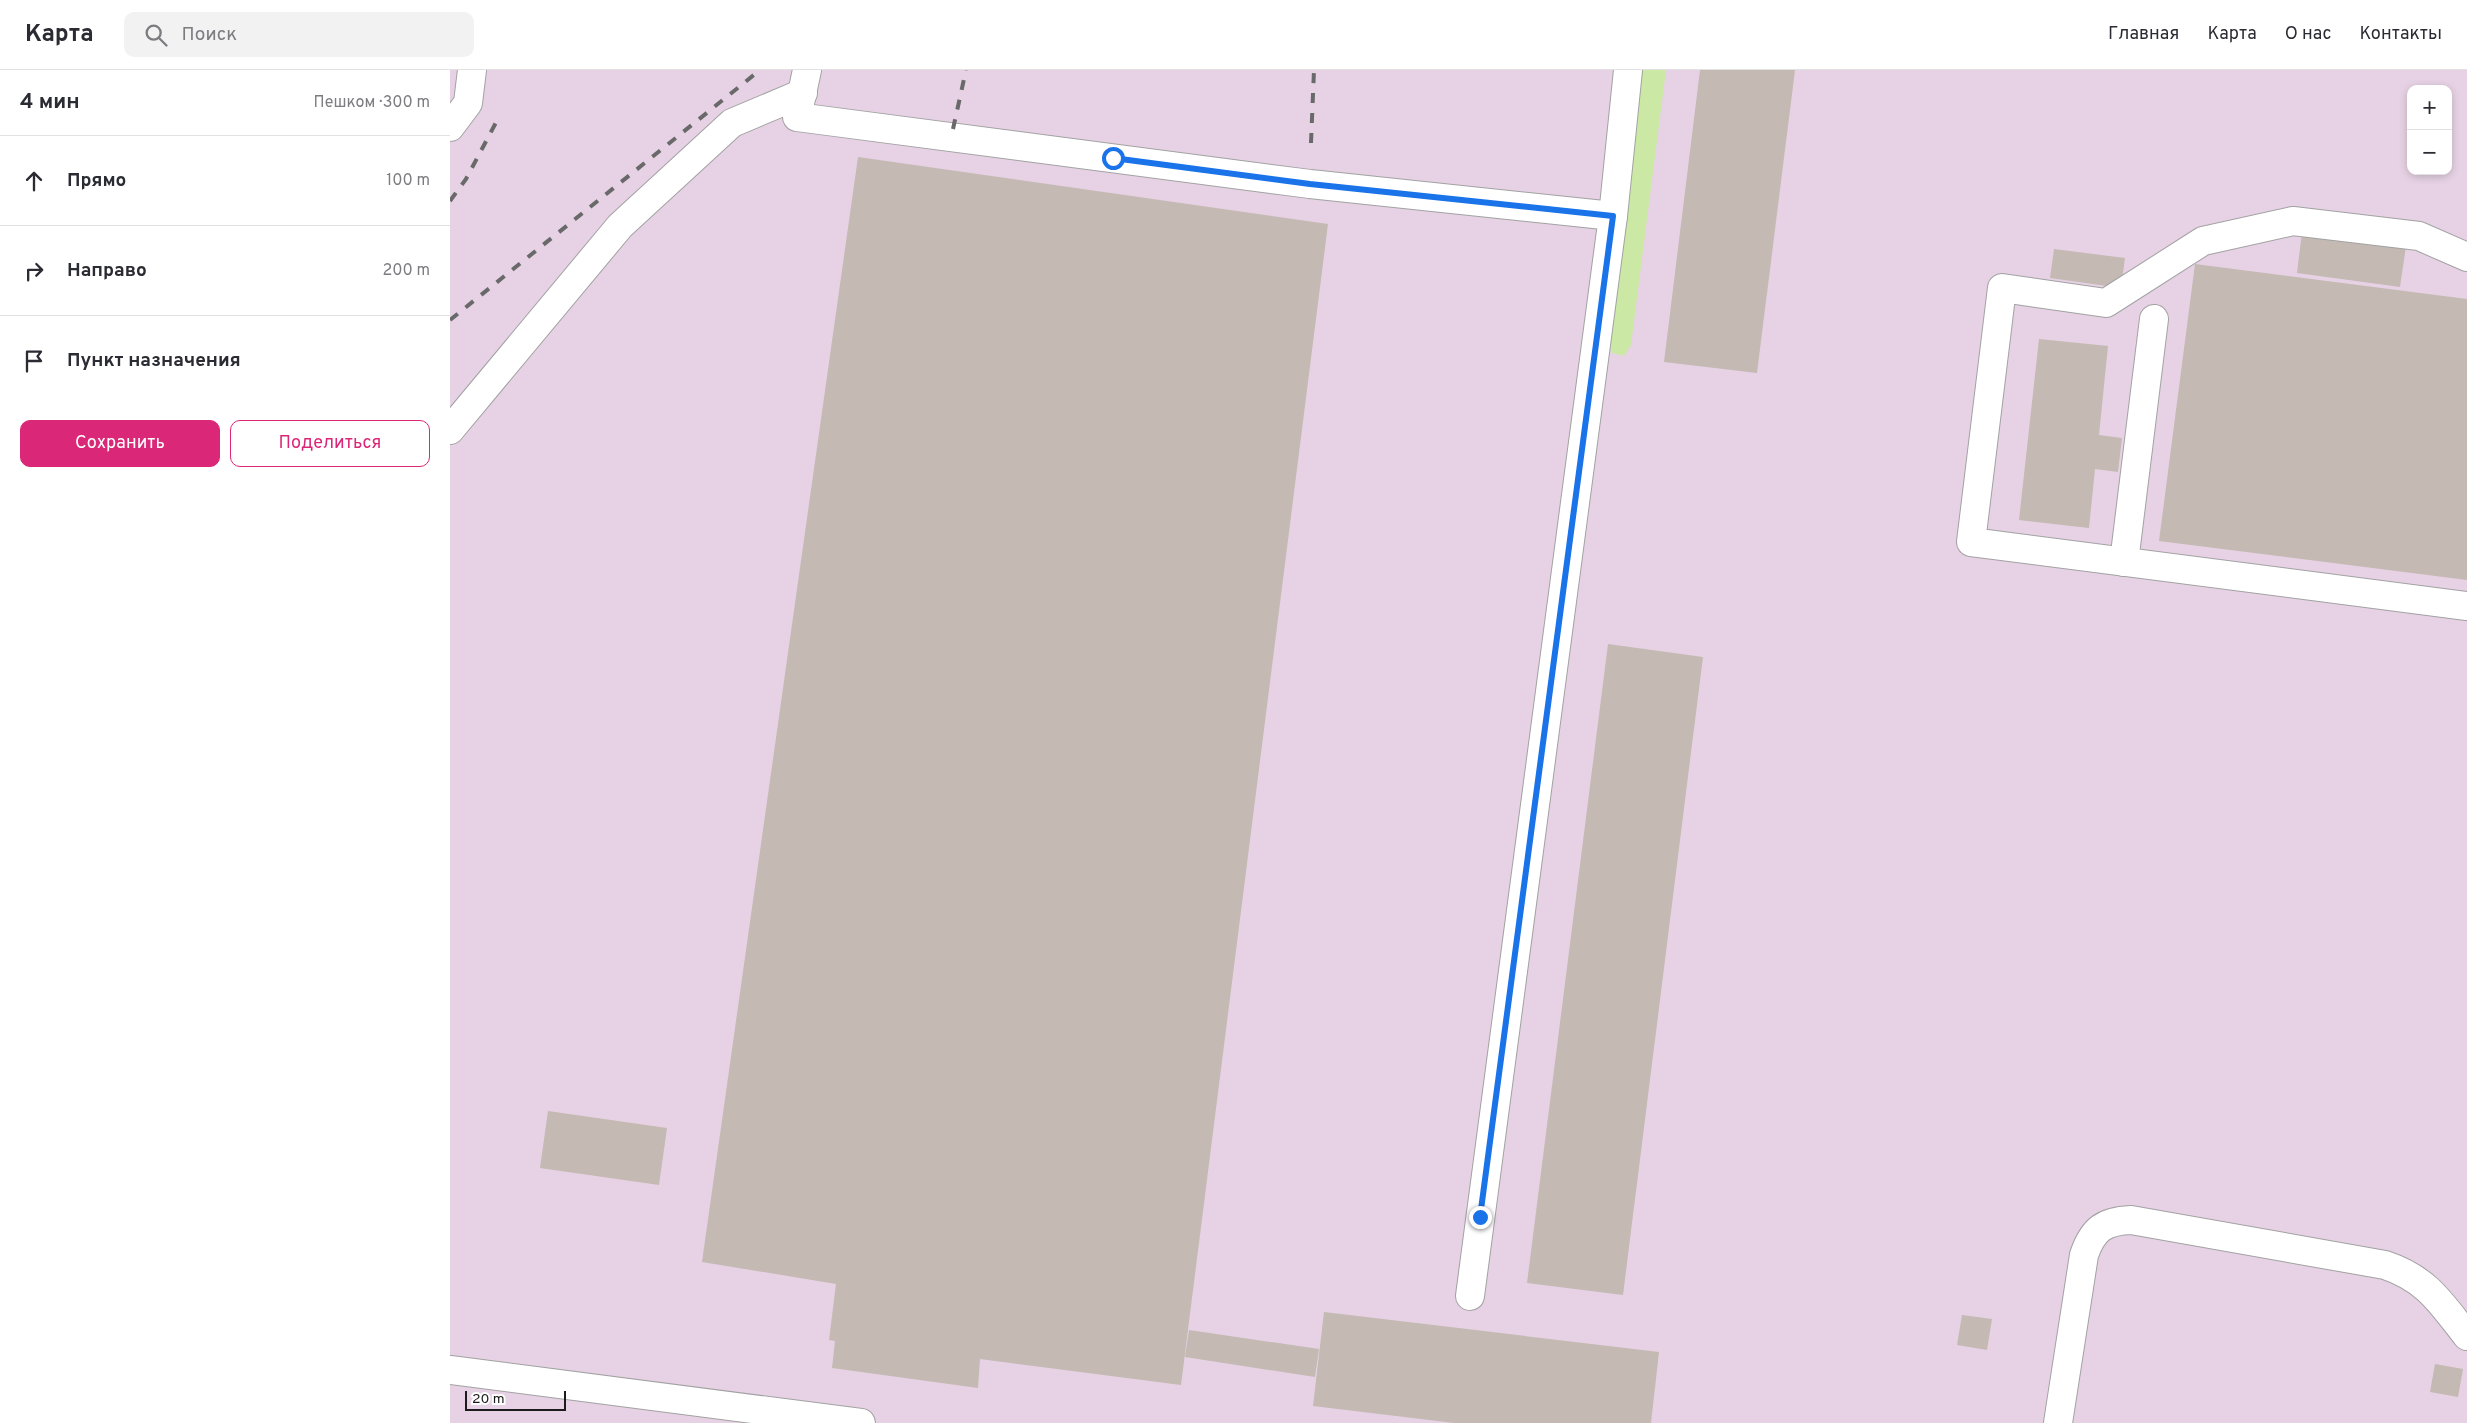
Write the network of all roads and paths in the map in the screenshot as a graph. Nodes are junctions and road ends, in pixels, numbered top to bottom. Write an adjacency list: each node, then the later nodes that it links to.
1 (472, 70): 4 (lane)
2 (1628, 70): 5 (lane)
3 (805, 81): 5 (lane); 8 (lane)
4 (450, 127)
5 (1613, 216): 11 (lane)
6 (2467, 257): 9 (lane)
7 (2154, 319): 9 (lane)
8 (450, 430)
9 (2124, 562): 10 (lane)
10 (2467, 606)
11 (1470, 1296)
12 (2467, 1336): 15 (lane)
13 (450, 1370): 14 (lane)
14 (861, 1423)
15 (2058, 1423)

